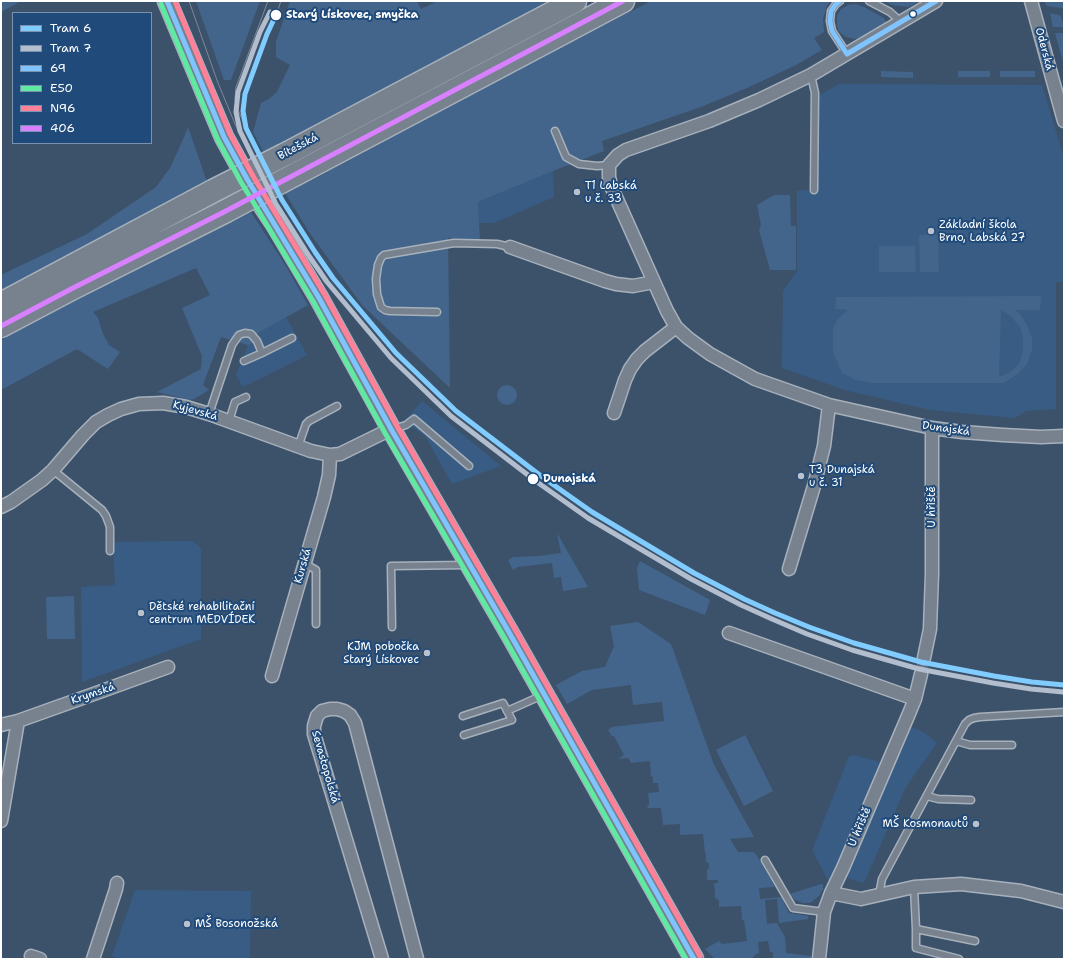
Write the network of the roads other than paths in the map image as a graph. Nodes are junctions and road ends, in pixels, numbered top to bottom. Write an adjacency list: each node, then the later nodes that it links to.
1 (167, 1): 14 (street)
2 (575, 1): 19 (highway, Bítešská, bridge)
3 (623, 1): 21 (highway, Bítešská, bridge)
4 (840, 1): 9 (lane)
5 (869, 1): 8 (lane)
6 (936, 1): 8 (street)
7 (1031, 1): 11 (street, Oderská)
8 (901, 22): 9 (street)
9 (847, 54): 10 (street)
10 (811, 75): 13 (street); 15 (lane)
11 (1064, 121)
12 (555, 131): 13 (lane)
13 (609, 165): 18 (street, Dunajská)
14 (240, 166)
15 (814, 190)
16 (261, 204): 33 (street)
17 (510, 247): 18 (street); 20 (lane)
18 (654, 282): 22 (street, Dunajská)
19 (1, 304)
20 (437, 312)
21 (1, 326)
22 (676, 327): 27 (street, Dunajská); 29 (street)
23 (292, 338): 24 (lane)
24 (262, 353): 25 (lane); 30 (lane)
25 (244, 361)
26 (246, 397): 31 (lane)
27 (829, 405): 32 (street, Dunajská); 43 (street)
28 (337, 406): 35 (lane)
29 (614, 413)
30 (208, 414): 31 (street, Kyjevská); 38 (street, Kyjevská)
31 (228, 421): 35 (street, Kyjevská)
32 (932, 428): 34 (street, Dunajská); 47 (street, U hřiště)
33 (391, 429): 36 (street, Kyjevská); 37 (lane); 42 (street)
34 (1064, 436)
35 (298, 447): 36 (street, Kyjevská)
36 (330, 455): 41 (street, Kurská)
37 (469, 466)
38 (53, 470): 39 (street, Kyjevská); 40 (lane)
39 (1, 507)
40 (110, 551)
41 (304, 563): 44 (lane); 50 (street, Kurská)
42 (470, 565): 45 (lane); 51 (street)
43 (789, 569)
44 (316, 624)
45 (392, 627)
46 (729, 633): 52 (street)
47 (924, 658)
48 (168, 667): 56 (street, Krymská)
49 (921, 674): 52 (street, U hřiště)
50 (272, 676)
51 (544, 694): 53 (lane); 76 (street)
52 (914, 699): 67 (street, U hřiště)
53 (507, 711): 55 (lane); 58 (lane)
54 (1064, 712): 59 (lane)
55 (463, 716)
56 (18, 720): 57 (street, Krymská); 63 (street)
57 (1, 725)
58 (464, 735)
59 (956, 741): 60 (lane); 61 (lane)
60 (1012, 745)
61 (927, 796): 62 (lane); 68 (lane)
62 (971, 800)
63 (1, 821)
64 (765, 860): 70 (lane)
65 (117, 883): 73 (street)
66 (914, 887): 68 (street); 69 (street); 71 (lane)
67 (831, 893): 68 (street); 70 (street, U hřiště)
68 (879, 895)
69 (1064, 902)
70 (824, 912): 77 (street, U hřiště)
71 (916, 929): 72 (lane); 78 (lane)
72 (975, 941)
73 (92, 959)
74 (382, 959): 75 (street, Sevastopolská)
75 (417, 959)
76 (694, 959)
77 (819, 959)
78 (959, 959)

